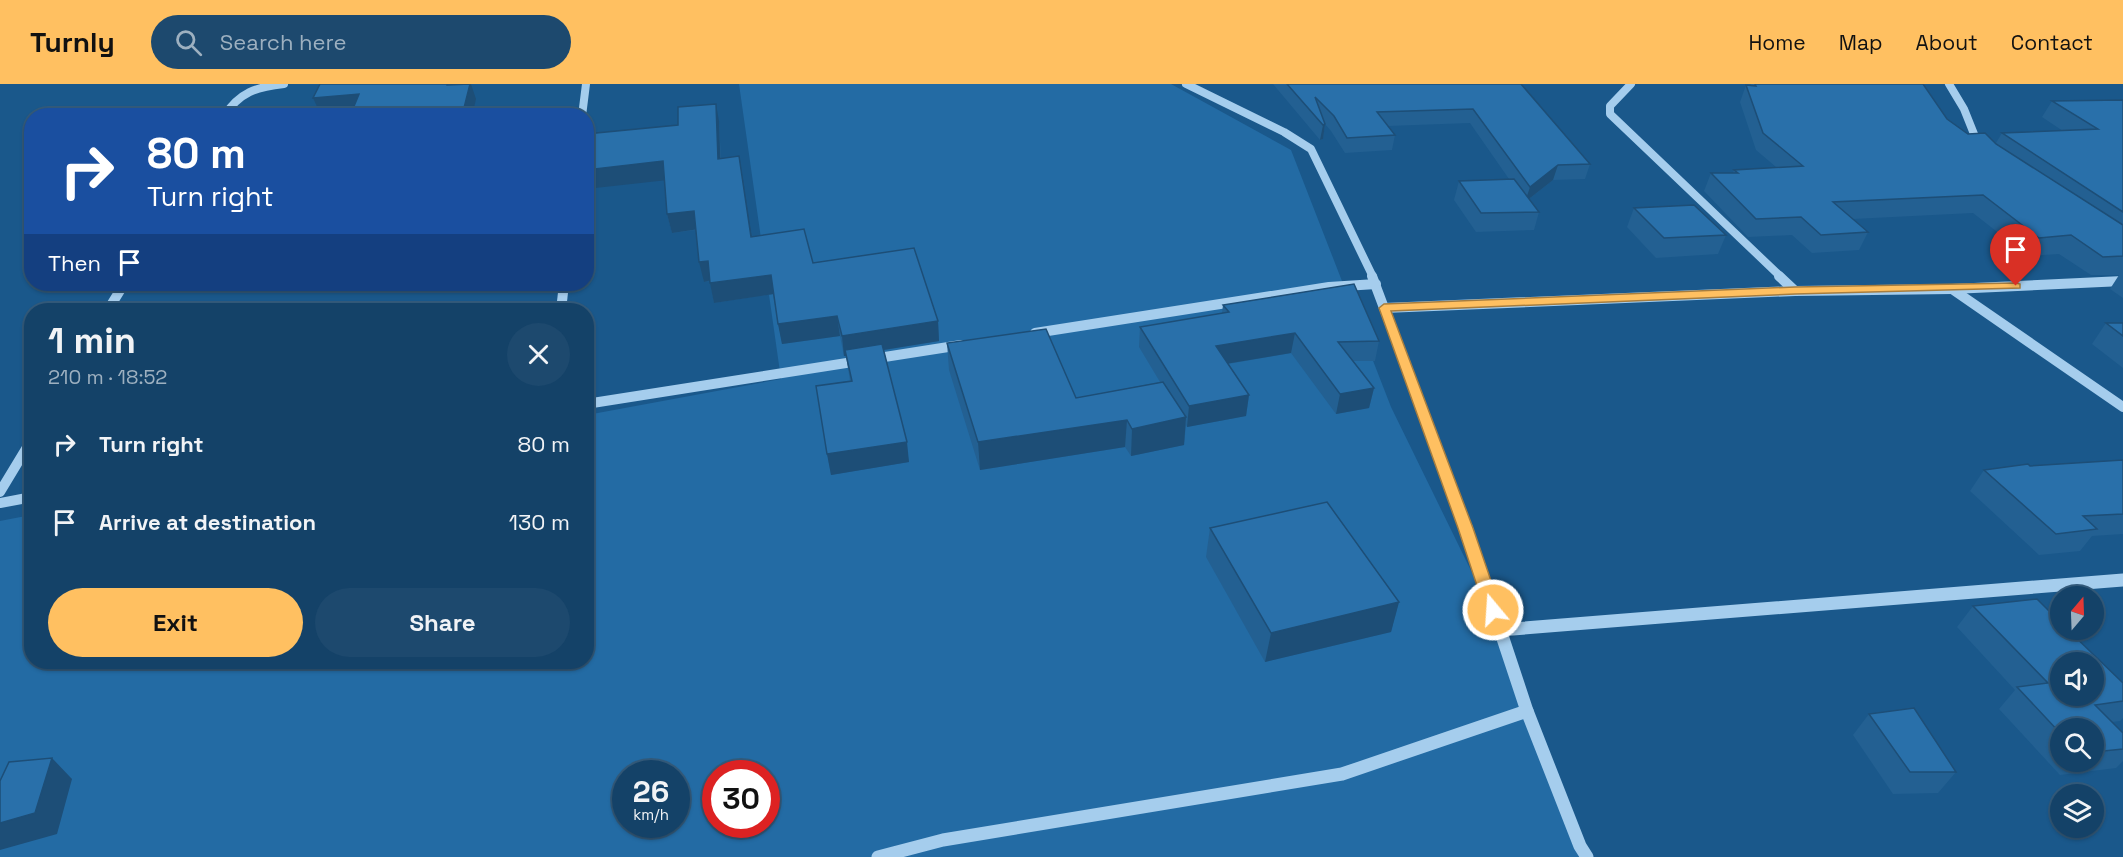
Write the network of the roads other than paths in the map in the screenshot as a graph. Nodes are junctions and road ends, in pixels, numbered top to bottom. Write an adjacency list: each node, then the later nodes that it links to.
1 (284, 84): 6 (street)
2 (586, 84): 7 (street)
3 (1186, 84): 10 (street)
4 (1631, 84): 12 (street)
5 (1949, 84): 8 (street)
6 (229, 108)
7 (583, 108)
8 (1982, 149)
9 (2123, 281): 11 (street)
10 (1376, 284): 13 (street); 14 (street)
11 (1952, 289): 12 (street); 17 (street)
12 (1795, 291): 13 (street)
13 (1384, 308): 23 (street)
14 (1019, 336)
15 (972, 344): 16 (street)
16 (594, 404)
17 (2123, 407)
18 (24, 452): 19 (street)
19 (0, 492)
20 (24, 498): 21 (street)
21 (0, 502)
22 (2123, 580): 23 (street)
23 (1500, 630): 24 (street)
24 (1527, 711): 25 (street); 26 (street)
25 (878, 857)
26 (1587, 857)

